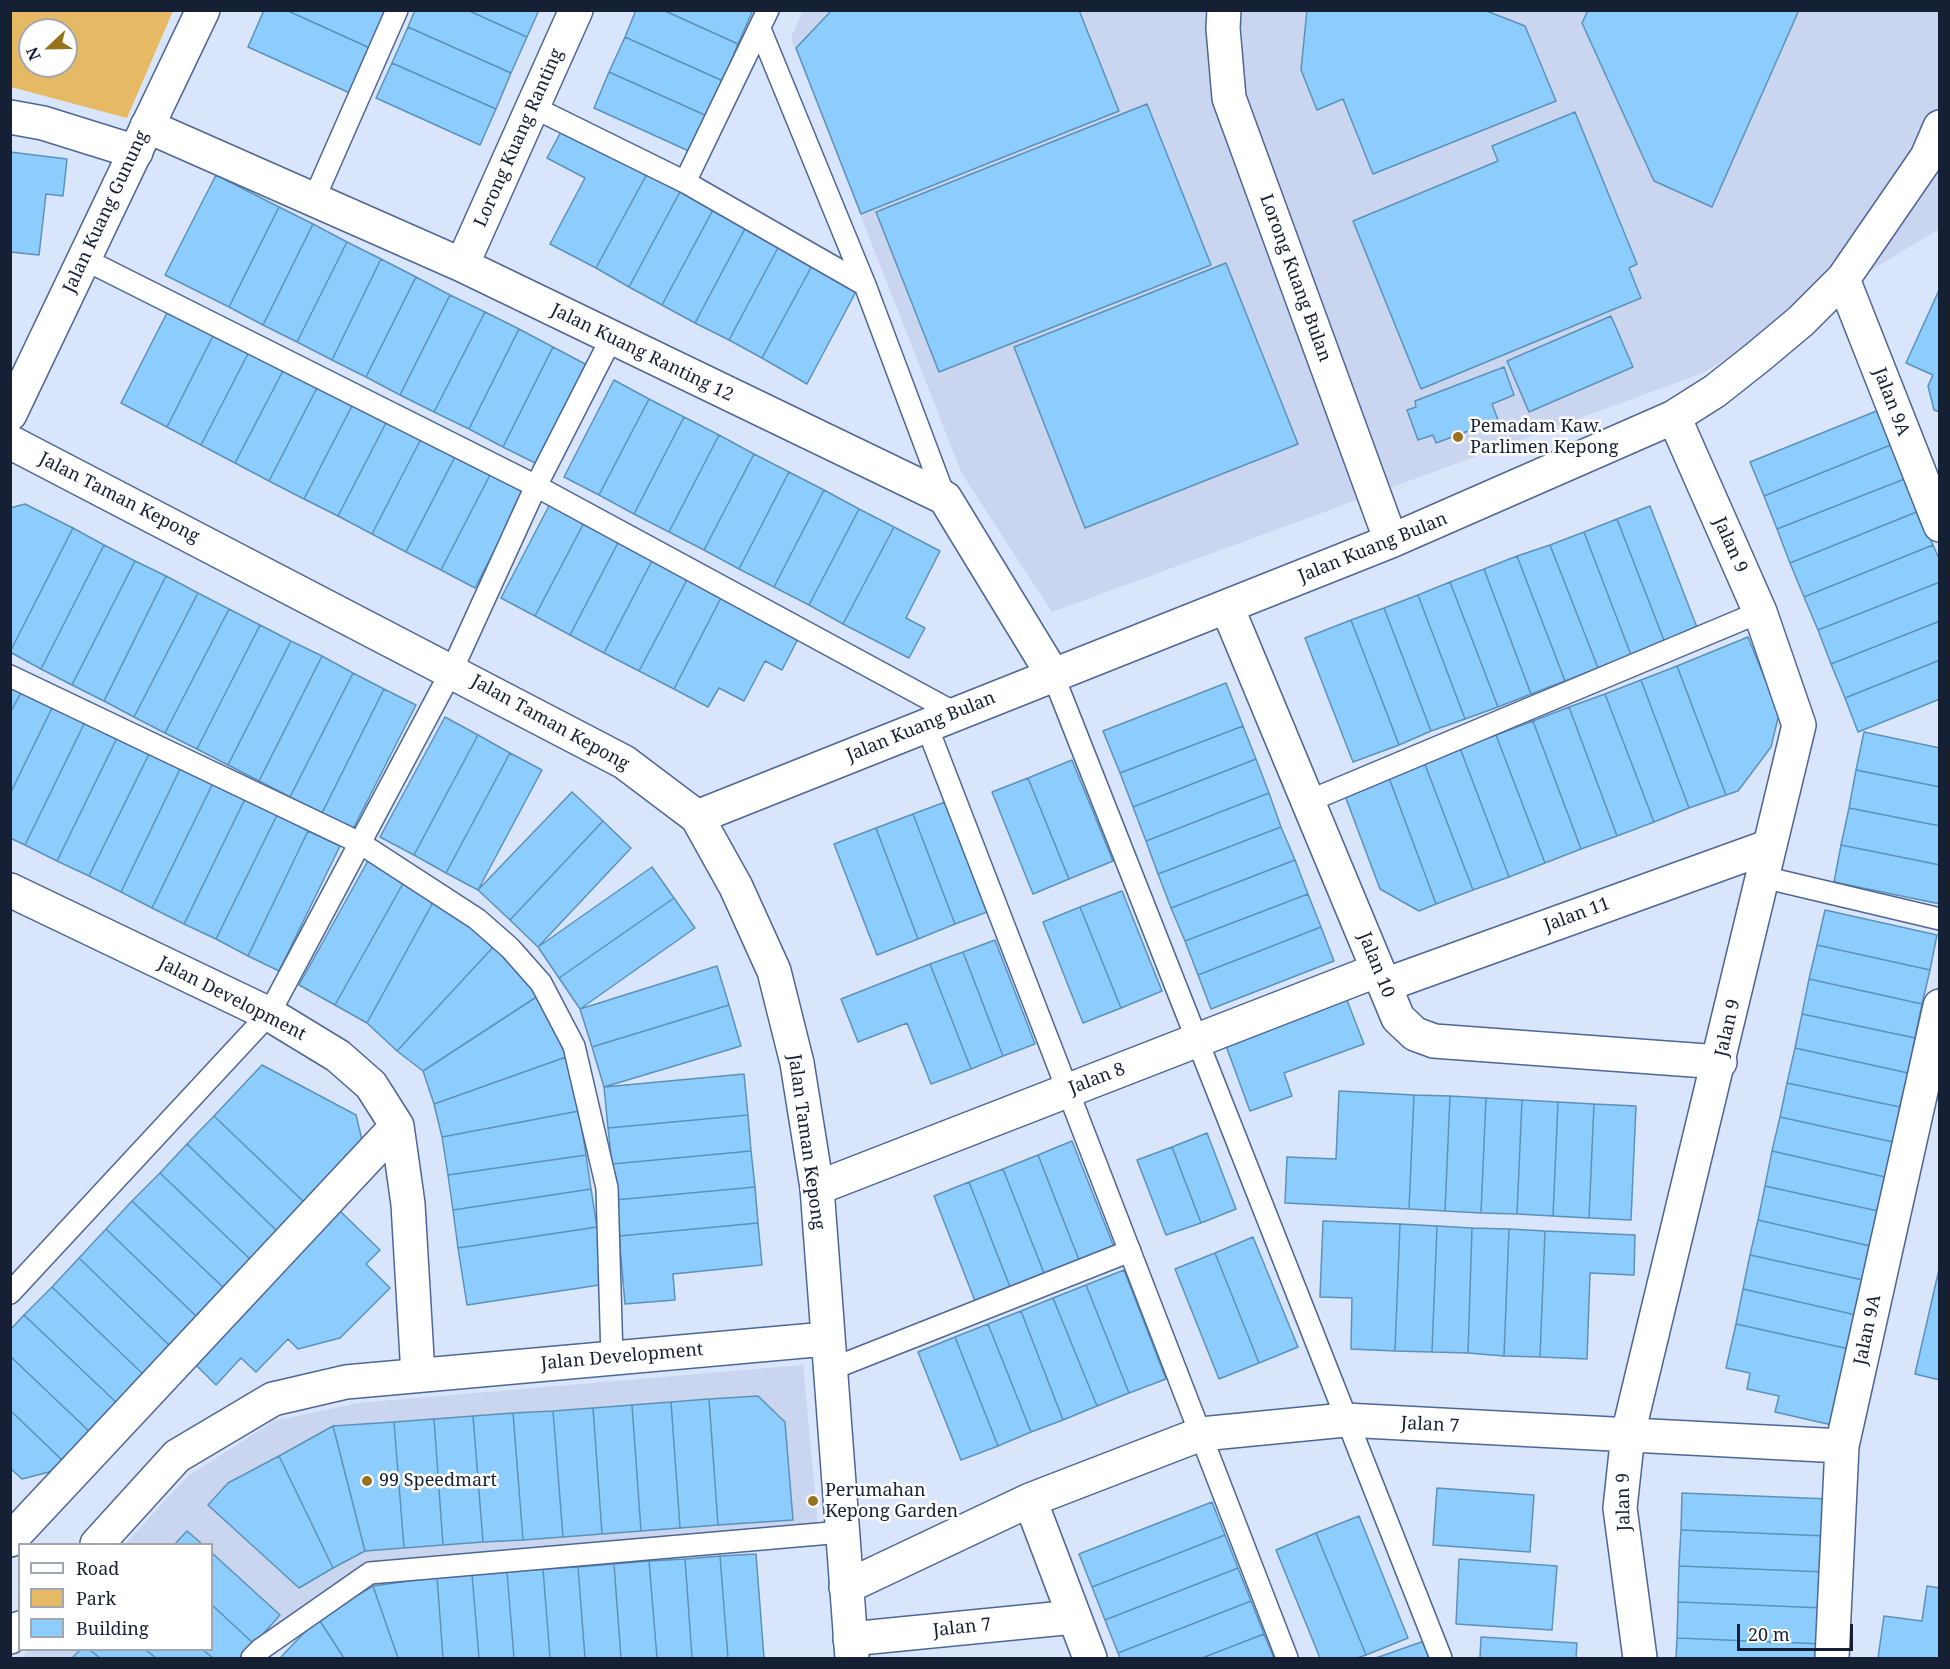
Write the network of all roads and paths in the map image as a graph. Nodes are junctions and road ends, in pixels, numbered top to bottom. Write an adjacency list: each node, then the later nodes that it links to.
1 (203, 10): 9 (street, Jalan Kuang Gunung)
2 (397, 10): 11 (lane)
3 (576, 10): 6 (street, Lorong Kuang Ranting)
4 (1224, 10): 23 (street, Lorong Kuang Bulan)
5 (764, 20): 10 (lane); 15 (lane)
6 (533, 106): 10 (lane); 13 (street, Lorong Kuang Ranting)
7 (10, 117): 9 (street, Jalan Kuang Ranting 12)
8 (1940, 127): 14 (street, Jalan Kuang Bulan)
9 (142, 139): 11 (street, Jalan Kuang Ranting 12); 12 (street, Jalan Kuang Gunung)
10 (685, 182): 15 (lane)
11 (314, 199): 13 (street, Jalan Kuang Ranting 12)
12 (84, 259): 17 (street, Jalan Kuang Gunung); 20 (lane)
13 (462, 265): 16 (street, Jalan Kuang Ranting 12)
14 (1843, 279): 18 (street, Jalan Kuang Bulan); 22 (street, Jalan 9A)
15 (865, 285): 21 (lane)
16 (611, 339): 20 (lane); 21 (street, Jalan Kuang Ranting 12)
17 (10, 414)
18 (1674, 417): 23 (street, Jalan Kuang Bulan); 25 (street, Jalan 9)
19 (10, 442): 26 (street, Jalan Taman Kepong)
20 (536, 486): 26 (lane); 29 (lane)
21 (945, 498): 27 (street)
22 (1940, 525)
23 (1391, 541): 24 (street, Jalan Kuang Bulan)
24 (1227, 607): 27 (street, Jalan Kuang Bulan); 30 (street, Jalan 10)
25 (1760, 612): 30 (lane); 33 (street, Jalan 9)
26 (452, 670): 31 (street, Jalan Taman Kepong); 32 (lane)
27 (1053, 675): 29 (street, Jalan Kuang Bulan); 40 (lane)
28 (10, 676): 32 (lane)
29 (941, 718): 31 (street, Jalan Kuang Bulan); 42 (lane)
30 (1309, 801): 37 (street, Jalan 10)
31 (696, 817): 44 (street, Jalan Taman Kepong)
32 (360, 843): 39 (lane); 48 (lane)
33 (1770, 846): 34 (street, Jalan 9); 37 (street, Jalan 11)
34 (1763, 877): 36 (lane); 41 (street, Jalan 9)
35 (10, 890): 39 (street, Jalan Development)
36 (1940, 920)
37 (1381, 977): 40 (street, Jalan 8); 41 (street, Jalan 10)
38 (1940, 1006): 53 (street, Jalan 9A)
39 (269, 1014): 43 (street, Jalan Development); 46 (lane)
40 (1197, 1041): 42 (street, Jalan 8); 50 (lane)
41 (1720, 1062): 52 (street, Jalan 9)
42 (1068, 1090): 44 (street, Jalan 8); 45 (lane)
43 (397, 1126): 49 (street, Jalan Development); 56 (street)
44 (817, 1188): 47 (street, Jalan Taman Kepong)
45 (1130, 1251): 47 (lane); 51 (lane)
46 (10, 1293)
47 (828, 1354): 48 (street, Jalan Development); 55 (street, Jalan Taman Kepong)
48 (612, 1358): 49 (street, Jalan Development)
49 (418, 1375): 57 (street, Jalan Development)
50 (1345, 1420): 51 (street, Jalan 7); 52 (street, Jalan 7); 64 (lane)
51 (1200, 1434): 54 (street, Jalan 7); 63 (lane)
52 (1628, 1434): 53 (street, Jalan 7); 65 (street, Jalan 9)
53 (1842, 1446): 66 (street, Jalan 9A)
54 (1030, 1500): 58 (street, Jalan 7); 59 (street)
55 (842, 1532): 58 (street, Jalan Taman Kepong); 61 (lane)
56 (13, 1541)
57 (99, 1543)
58 (846, 1587): 60 (street, Jalan Taman Kepong)
59 (1074, 1617): 60 (street, Jalan 7); 62 (street)
60 (851, 1649)
61 (252, 1659)
62 (1090, 1659)
63 (1287, 1659)
64 (1442, 1659)
65 (1640, 1659)
66 (1832, 1659)

